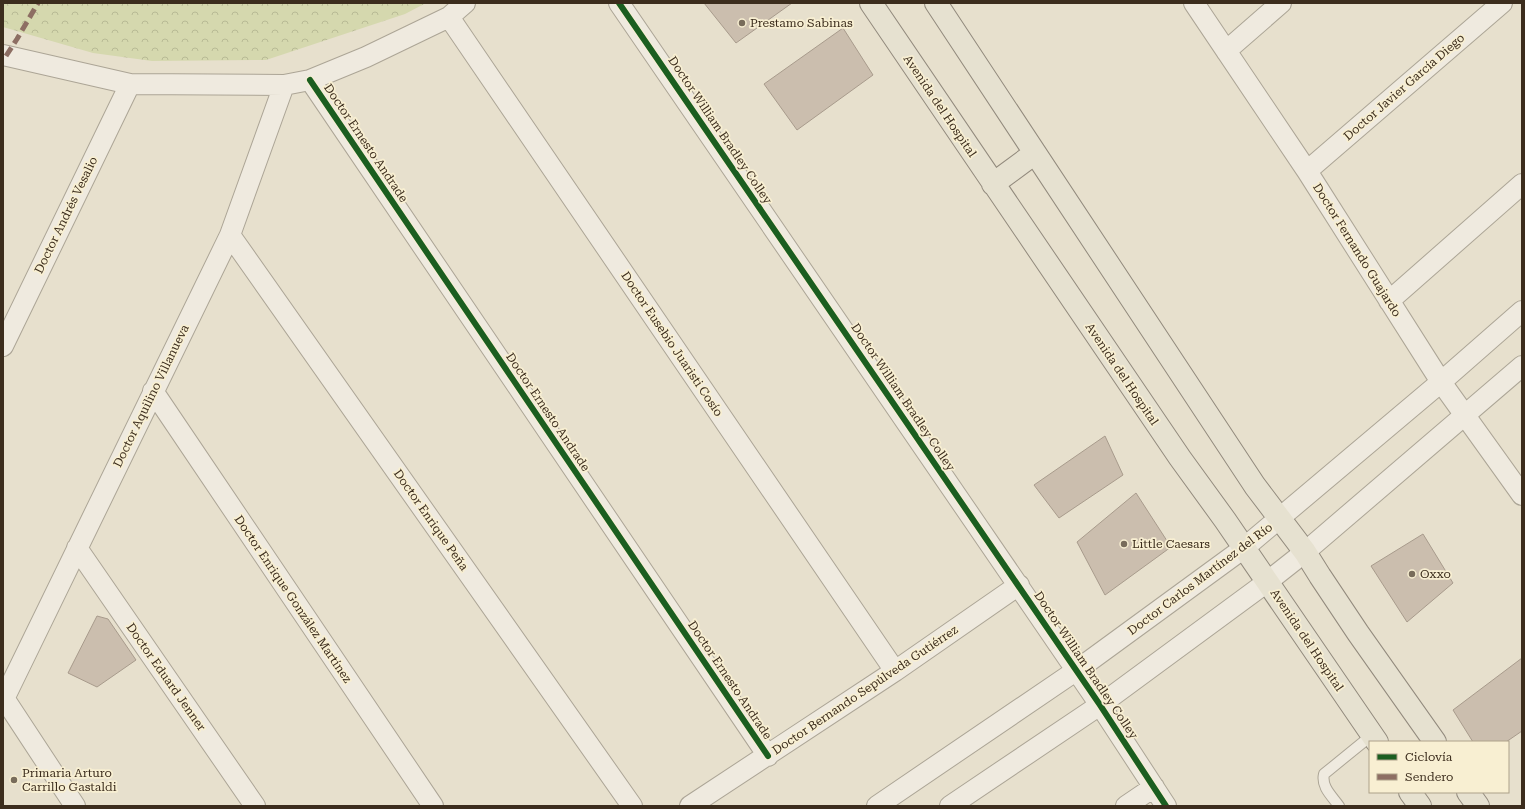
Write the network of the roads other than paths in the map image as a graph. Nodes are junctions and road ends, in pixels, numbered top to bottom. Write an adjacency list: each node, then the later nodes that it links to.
1 (465, 3): 8 (street)
2 (619, 3): 32 (street, Doctor William Bradley Colley)
3 (871, 3): 16 (main road, Avenida del Hospital)
4 (936, 3): 14 (main road)
5 (1194, 3): 9 (street, Doctor Fernando Guajardo)
6 (1281, 3): 9 (street)
7 (1502, 3): 15 (street, Doctor Javier García Diego)
8 (449, 17): 11 (street); 34 (street, Doctor Eusebio Juaristi Cosío)
9 (1226, 51): 15 (street, Doctor Fernando Guajardo)
10 (3, 55): 12 (street)
11 (310, 80): 13 (street); 40 (street, Doctor Ernesto Andrade)
12 (130, 84): 13 (street); 21 (street, Doctor Andrés Vesalio)
13 (284, 85): 18 (street, Doctor Aquilino Villanueva)
14 (1035, 153): 16 (main road); 27 (main road)
15 (1307, 171): 19 (street, Doctor Fernando Guajardo)
16 (994, 184): 29 (main road, Avenida del Hospital)
17 (1522, 184): 19 (street)
18 (230, 234): 24 (street, Doctor Aquilino Villanueva); 47 (street, Doctor Enrique Peña)
19 (1389, 301): 23 (street, Doctor Fernando Guajardo)
20 (1522, 311): 23 (street, Doctor Carlos Martínez del Río)
21 (3, 346)
22 (1522, 366): 25 (street)
23 (1441, 382): 25 (street, Doctor Fernando Guajardo); 27 (street, Doctor Carlos Martínez del Río)
24 (153, 392): 28 (street, Doctor Aquilino Villanueva); 46 (street, Doctor Enrique González Martínez)
25 (1465, 416): 26 (street, Doctor Fernando Guajardo); 30 (street)
26 (1522, 495)
27 (1280, 518): 29 (street, Doctor Carlos Martínez del Río); 30 (main road)
28 (77, 548): 35 (street, Doctor Aquilino Villanueva); 45 (street, Doctor Eduard Jenner)
29 (1244, 548): 31 (main road, Avenida del Hospital); 33 (street, Doctor Carlos Martínez del Río)
30 (1305, 552): 31 (street); 38 (main road)
31 (1267, 582): 36 (street); 37 (main road, Avenida del Hospital)
32 (1019, 585): 33 (street, Doctor William Bradley Colley); 34 (street, Doctor Bernando Sepúlveda Gutiérrez)
33 (1077, 670): 36 (street, Doctor William Bradley Colley); 49 (street, Doctor Carlos Martínez del Río)
34 (895, 671): 40 (street, Doctor Bernando Sepúlveda Gutiérrez)
35 (4, 700): 44 (street)
36 (1100, 705): 41 (street, Doctor William Bradley Colley); 50 (street)
37 (1374, 739)
38 (1434, 741)
39 (1369, 742): 53 (lane)
40 (768, 756): 48 (street, Doctor Bernando Sepúlveda Gutiérrez)
41 (1154, 787): 51 (street); 52 (street, Doctor William Bradley Colley)
42 (1411, 793): 54 (main road)
43 (1469, 793): 55 (main road)
44 (75, 806)
45 (255, 806)
46 (433, 806)
47 (632, 806)
48 (690, 806)
49 (877, 806)
50 (950, 806)
51 (1126, 806)
52 (1166, 806)
53 (1339, 806)
54 (1420, 806)
55 (1478, 806)

